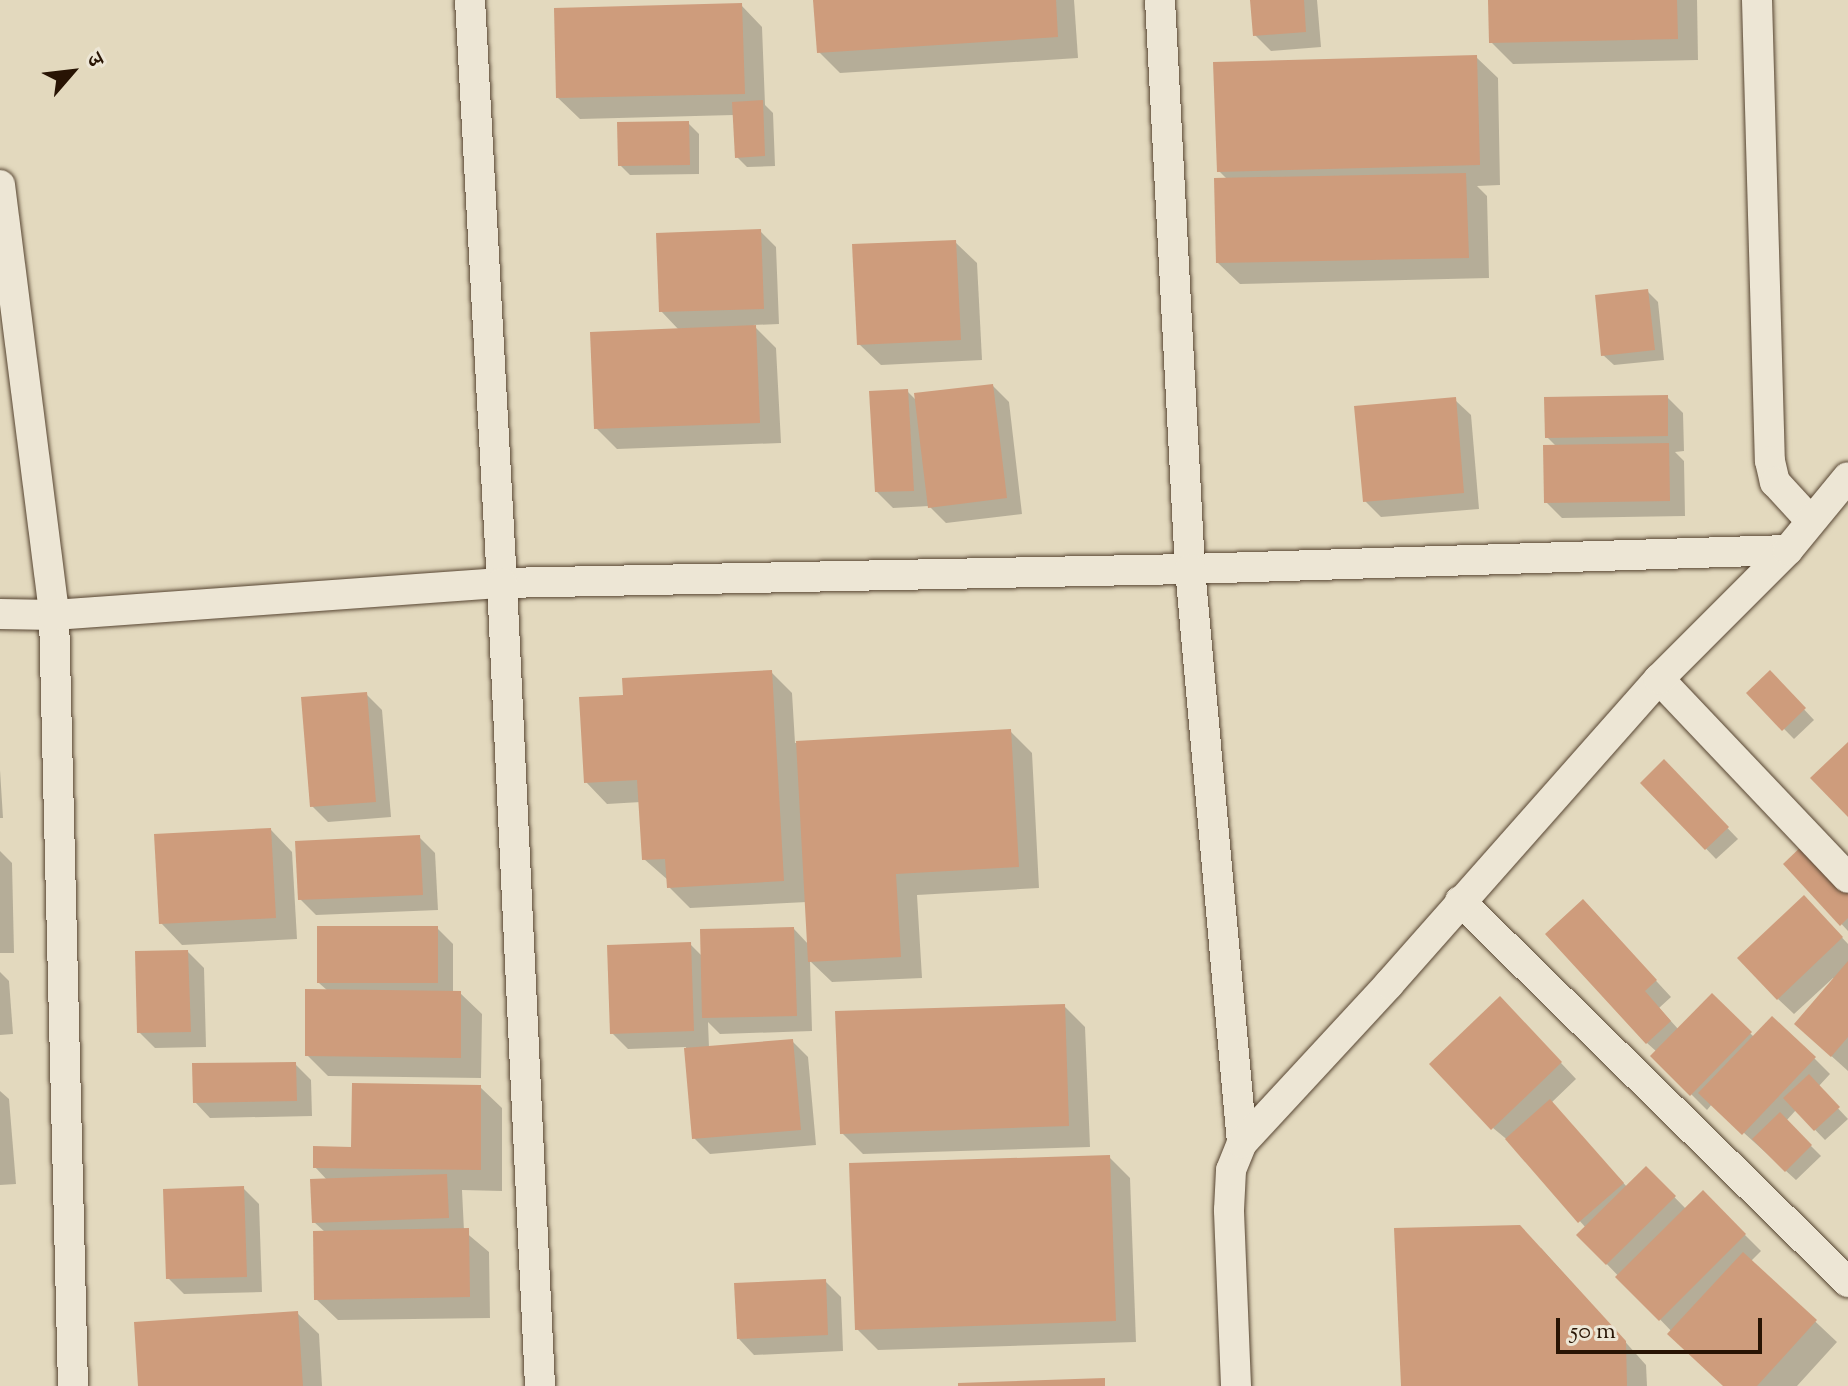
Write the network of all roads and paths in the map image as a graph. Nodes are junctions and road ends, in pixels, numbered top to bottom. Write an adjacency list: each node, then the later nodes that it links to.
1 (470, 0): 9 (lane)
2 (1160, 0): 8 (lane)
3 (1757, 0): 6 (lane)
4 (0, 185): 11 (lane)
5 (1848, 477): 6 (lane)
6 (1810, 520): 7 (lane)
7 (1788, 550): 8 (lane); 12 (lane)
8 (1190, 569): 9 (lane); 15 (lane)
9 (502, 583): 11 (lane); 18 (lane)
10 (0, 614): 11 (lane)
11 (54, 615): 17 (lane)
12 (1659, 679): 13 (lane); 14 (lane)
13 (1848, 878)
14 (1460, 901): 15 (lane); 16 (lane)
15 (1242, 1143): 19 (lane)
16 (1848, 1282)
17 (73, 1386)
18 (540, 1386)
19 (1236, 1386)

